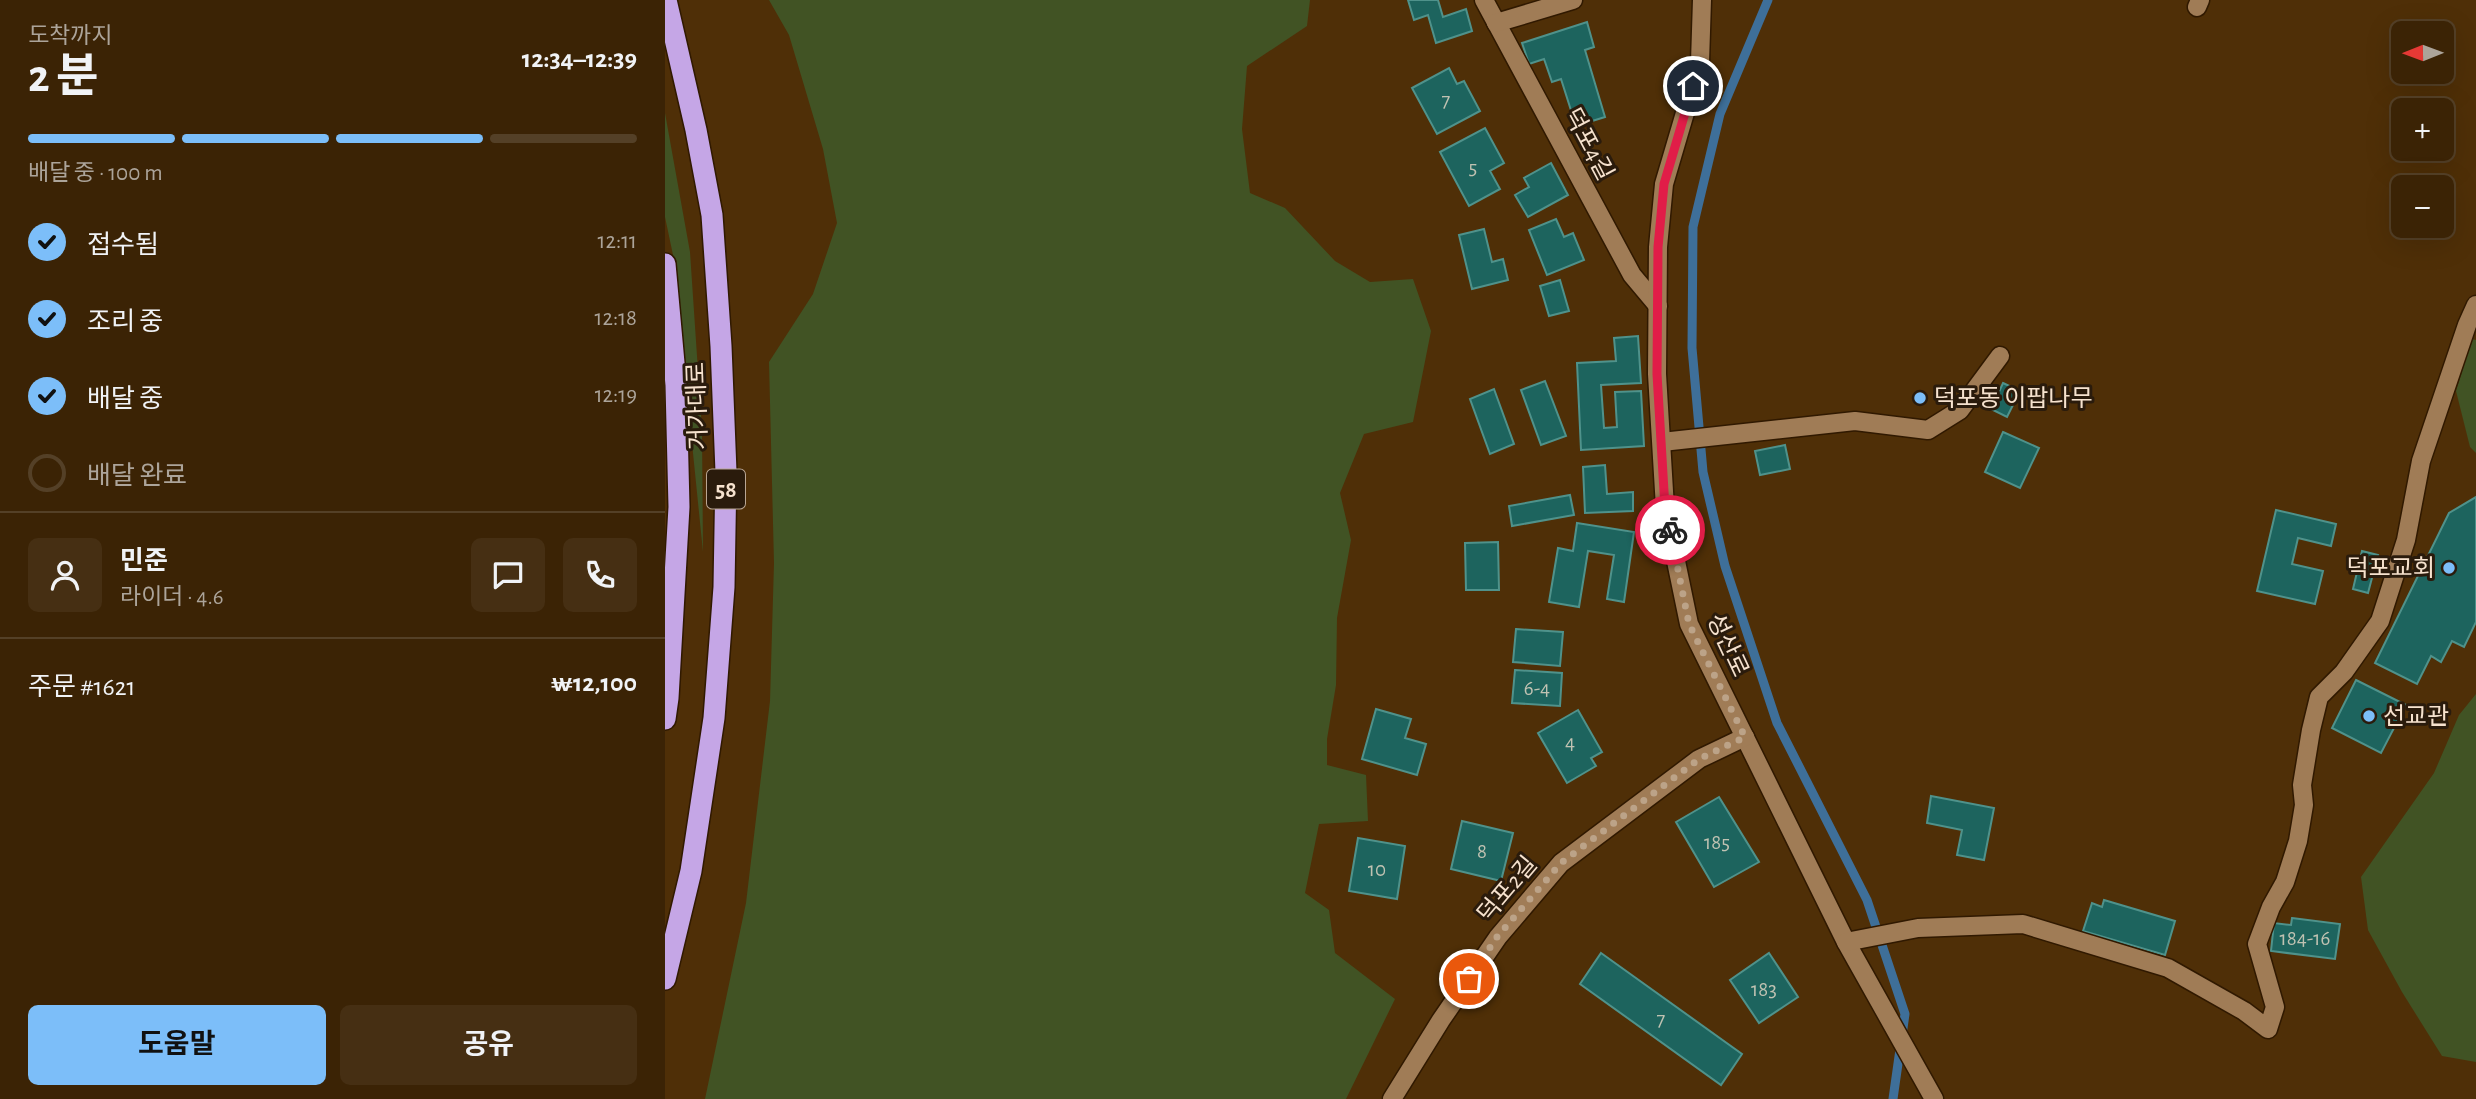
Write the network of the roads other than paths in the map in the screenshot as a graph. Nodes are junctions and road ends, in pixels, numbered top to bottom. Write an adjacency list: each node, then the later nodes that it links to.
1 (666, 0): 14 (highway, 거가대로 / 58)
2 (1484, 0): 5 (street, 덕포4길)
3 (1573, 0): 5 (street)
4 (1702, 0): 8 (street, 성산로)
5 (1496, 23): 8 (street, 덕포4길)
6 (665, 268): 11 (highway, 거가대로 / 58)
7 (2476, 305): 13 (street)
8 (1658, 306): 10 (street, 성산로)
9 (2000, 356): 10 (street)
10 (1661, 442): 12 (street, 성산로)
11 (665, 719)
12 (1745, 737): 13 (street, 성산로); 15 (street, 덕포2길)
13 (1846, 942): 16 (street, 성산로)
14 (665, 979)
15 (1392, 1099)
16 (1934, 1099)

